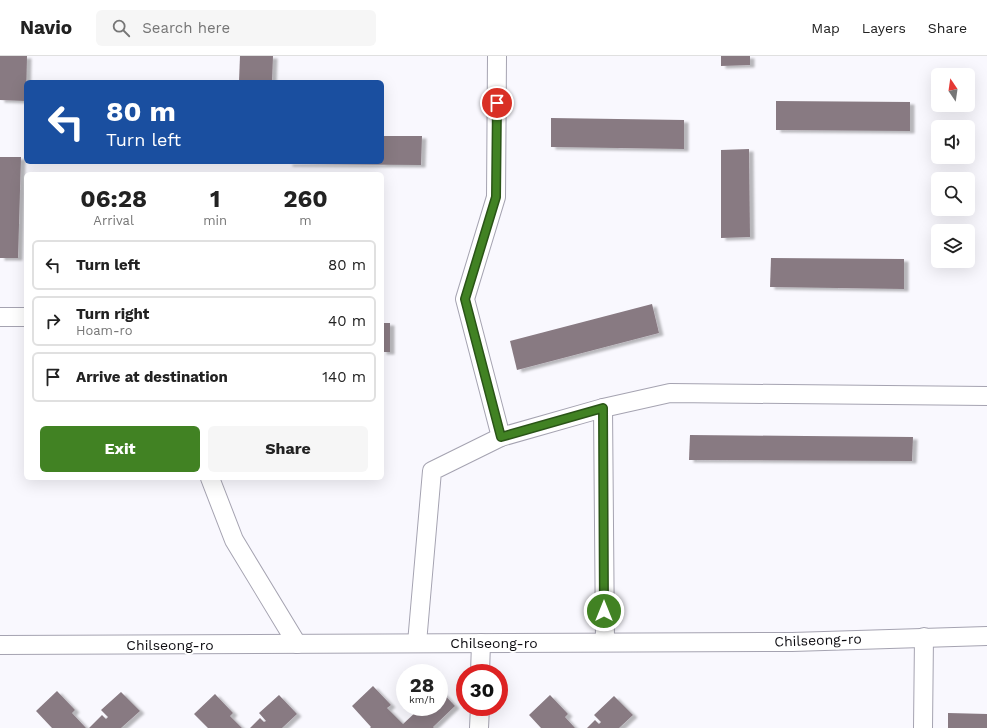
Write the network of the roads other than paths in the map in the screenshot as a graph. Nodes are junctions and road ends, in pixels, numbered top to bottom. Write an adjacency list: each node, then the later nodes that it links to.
1 (498, 56): 6 (street)
2 (24, 316): 3 (street)
3 (0, 317)
4 (987, 396): 5 (street)
5 (603, 408): 6 (street); 10 (street)
6 (501, 437): 11 (street)
7 (211, 480): 13 (street)
8 (987, 636): 9 (street, Chilseong-ro)
9 (924, 637): 10 (street, Chilseong-ro); 18 (street)
10 (605, 642): 12 (street, Chilseong-ro)
11 (417, 643): 12 (street, Chilseong-ro); 13 (street, Chilseong-ro)
12 (481, 643): 15 (street)
13 (297, 644): 14 (street, Chilseong-ro)
14 (0, 645)
15 (480, 664)
16 (480, 716): 17 (street)
17 (479, 728)
18 (923, 728)

